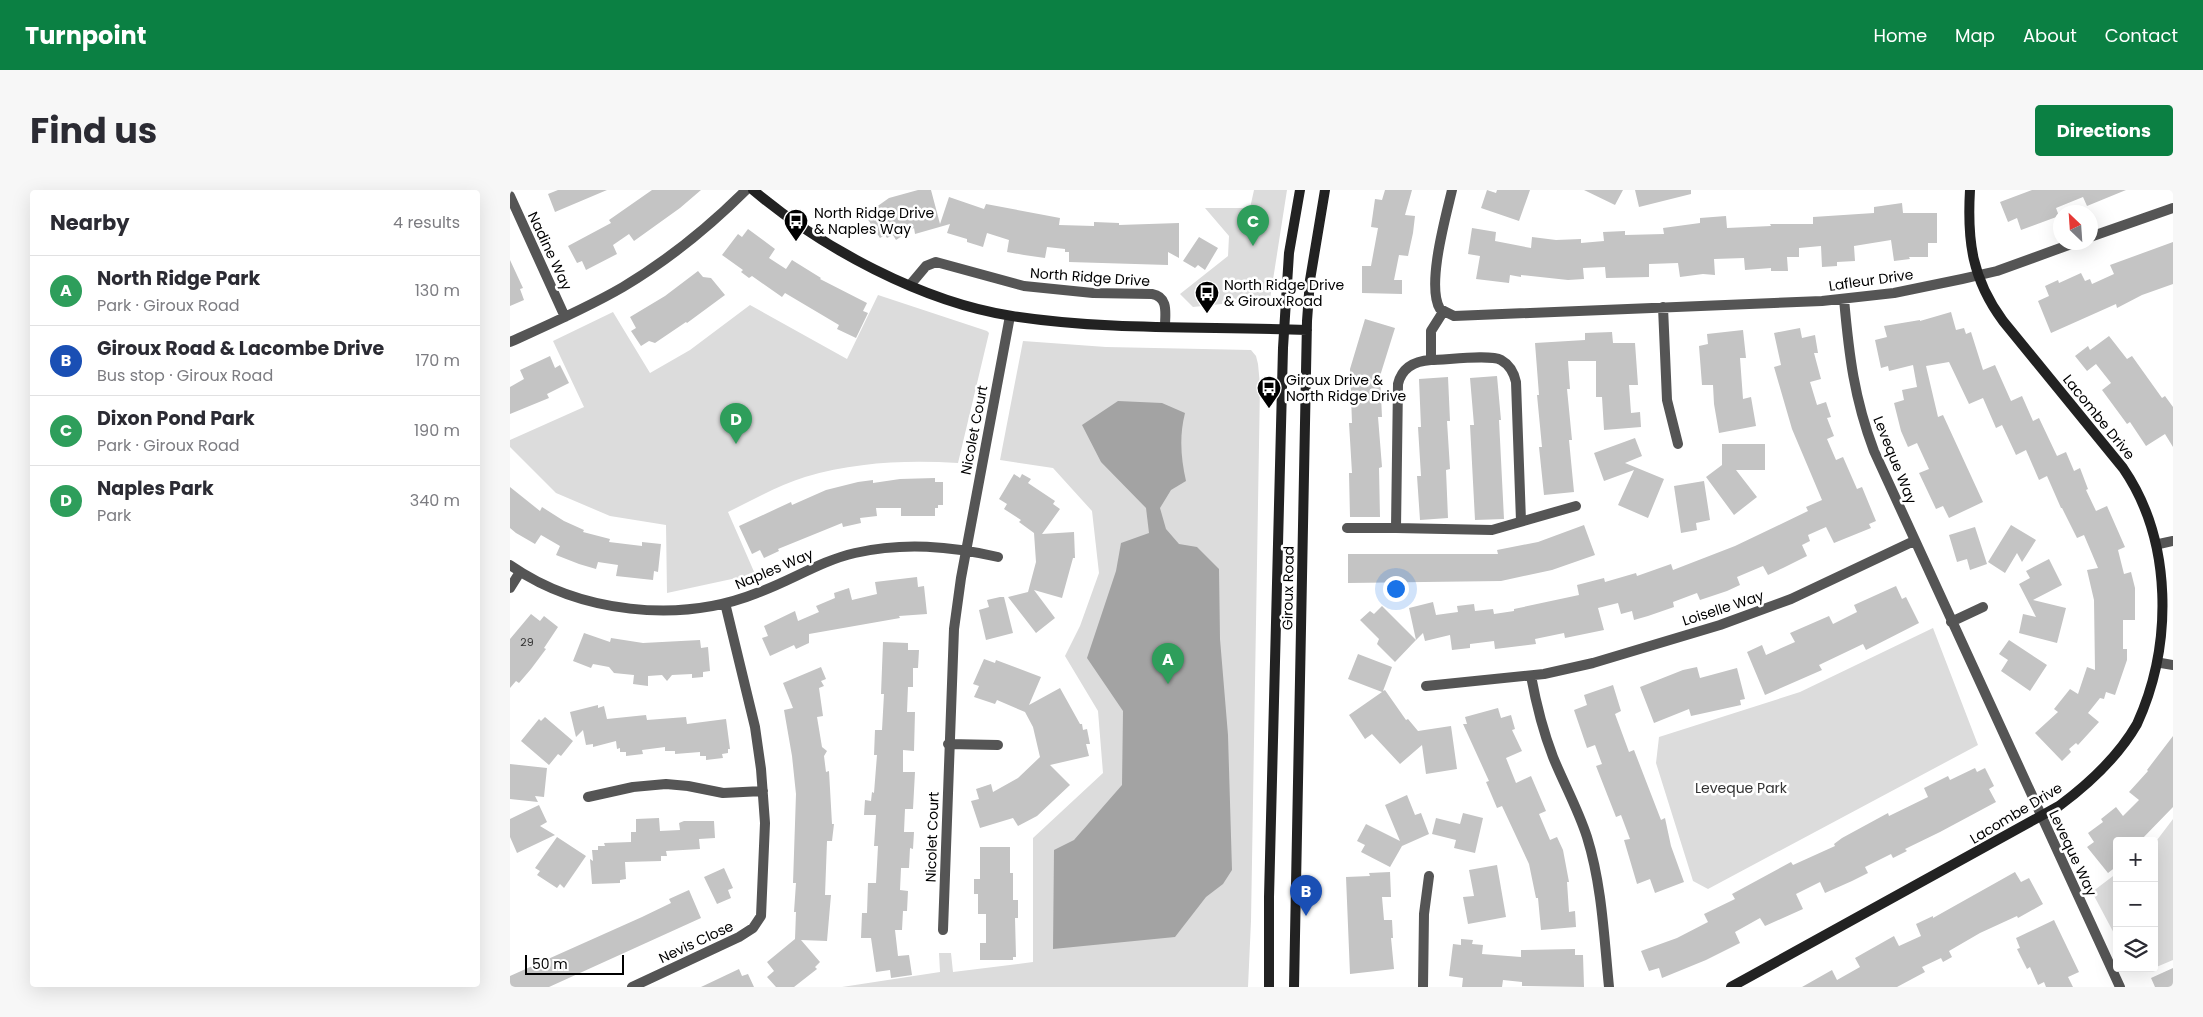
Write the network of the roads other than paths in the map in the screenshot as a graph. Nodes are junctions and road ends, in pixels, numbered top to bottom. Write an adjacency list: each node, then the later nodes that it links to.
1 (746, 190): 17 (street)
2 (752, 190): 12 (street)
3 (1300, 190): 19 (street, Giroux Road)
4 (1324, 190): 20 (street, Giroux Road)
5 (1452, 190): 15 (street)
6 (1970, 190): 11 (street, Lacombe Drive)
7 (510, 196): 17 (street, Nadine Way)
8 (2173, 208): 9 (street)
9 (2098, 235)
10 (2054, 250): 11 (street, Lafleur Drive)
11 (1978, 276): 13 (street, Lafleur Drive); 30 (street, Lacombe Drive)
12 (910, 285): 16 (street); 18 (street, North Ridge Drive)
13 (1844, 299): 14 (street, Lafleur Drive); 28 (street, Leveque Way)
14 (1663, 307): 15 (street, Lafleur Drive); 23 (street)
15 (1443, 312): 22 (street)
16 (1010, 316): 18 (street); 31 (street, Nicolet Court)
17 (565, 317): 21 (street)
18 (1165, 326): 19 (street)
19 (1284, 329): 20 (street); 51 (street, Giroux Road)
20 (1307, 330): 52 (street, Giroux Road)
21 (510, 342)
22 (1431, 360): 25 (street); 27 (street)
23 (1678, 444)
24 (1576, 506): 25 (street)
25 (1521, 521): 27 (street)
26 (1347, 528): 27 (street)
27 (1396, 528)
28 (1914, 540): 38 (street, Leveque Way); 41 (street, Loiselle Way)
29 (2173, 541): 30 (street)
30 (2159, 544): 39 (street, Lacombe Drive)
31 (966, 550): 32 (street); 36 (street, Naples Way); 43 (street, Nicolet Court)
32 (998, 557)
33 (510, 565): 34 (street, Naples Way)
34 (520, 572): 35 (street); 36 (street, Naples Way)
35 (510, 588)
36 (726, 603): 45 (street, Nevis Close)
37 (1983, 607): 38 (street)
38 (1951, 622): 47 (street, Leveque Way)
39 (2161, 663): 40 (street); 47 (street, Lacombe Drive)
40 (2173, 666)
41 (1530, 676): 42 (street, Loiselle Way); 54 (street)
42 (1426, 686)
43 (948, 744): 44 (street); 49 (street, Nicolet Court)
44 (998, 745)
45 (763, 791): 46 (street); 50 (street, Nevis Close)
46 (588, 797)
47 (2042, 817): 55 (street, Lacombe Drive); 56 (street, Leveque Way)
48 (1429, 876): 53 (street)
49 (943, 930)
50 (632, 987)
51 (1270, 987)
52 (1294, 987)
53 (1423, 987)
54 (1609, 987)
55 (1731, 987)
56 (2120, 987)

